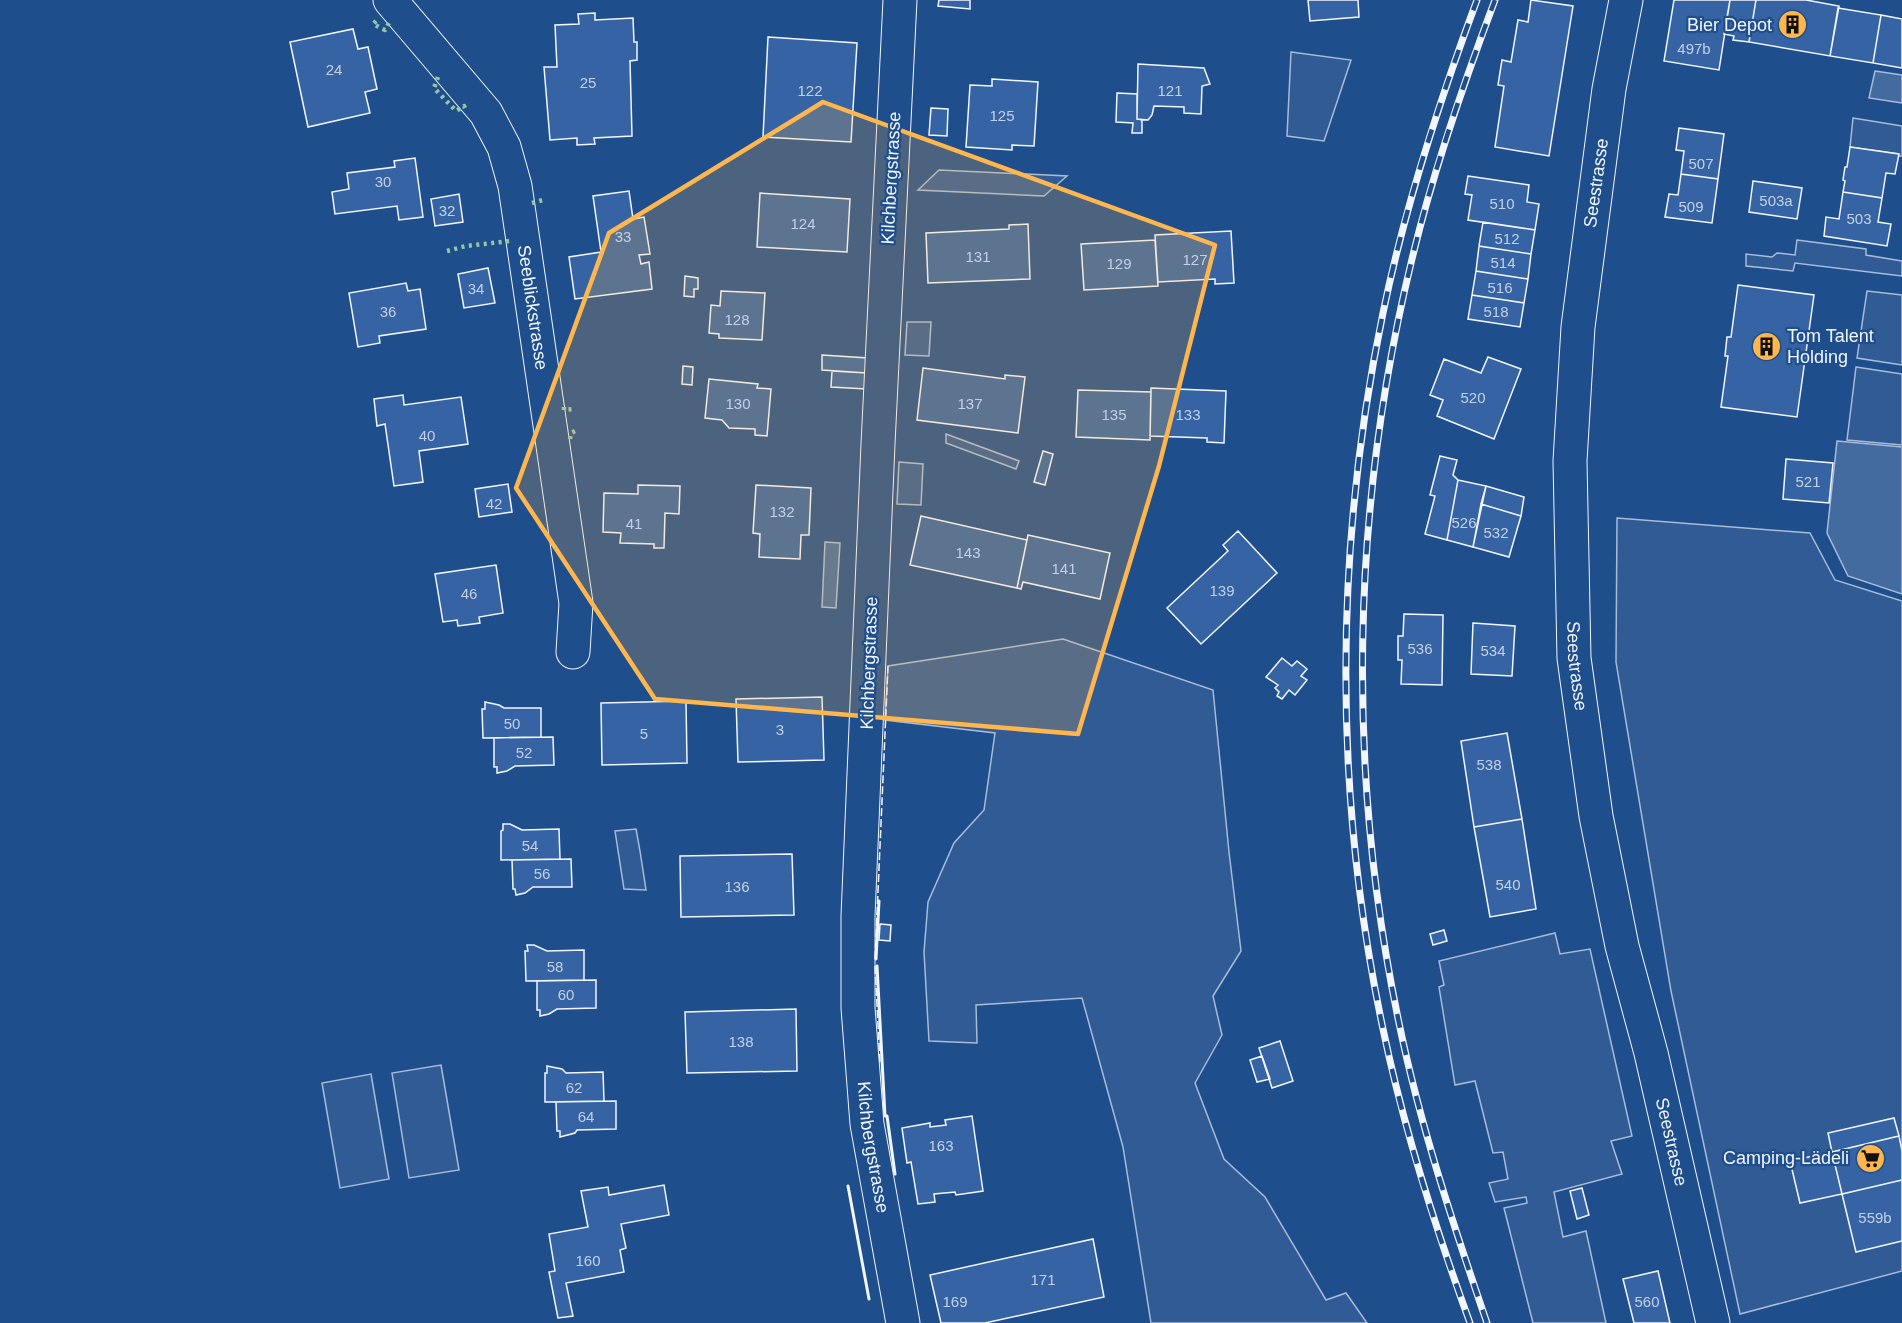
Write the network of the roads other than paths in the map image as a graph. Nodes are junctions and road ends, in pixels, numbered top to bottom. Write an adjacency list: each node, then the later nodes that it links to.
1 (390, 0): 4 (street, Seeblickstrasse)
2 (900, 0): 5 (street, Kilchbergstrasse)
3 (1626, 0): 6 (street, Seestrasse)
4 (573, 652)
5 (903, 1323)
6 (1713, 1323)

